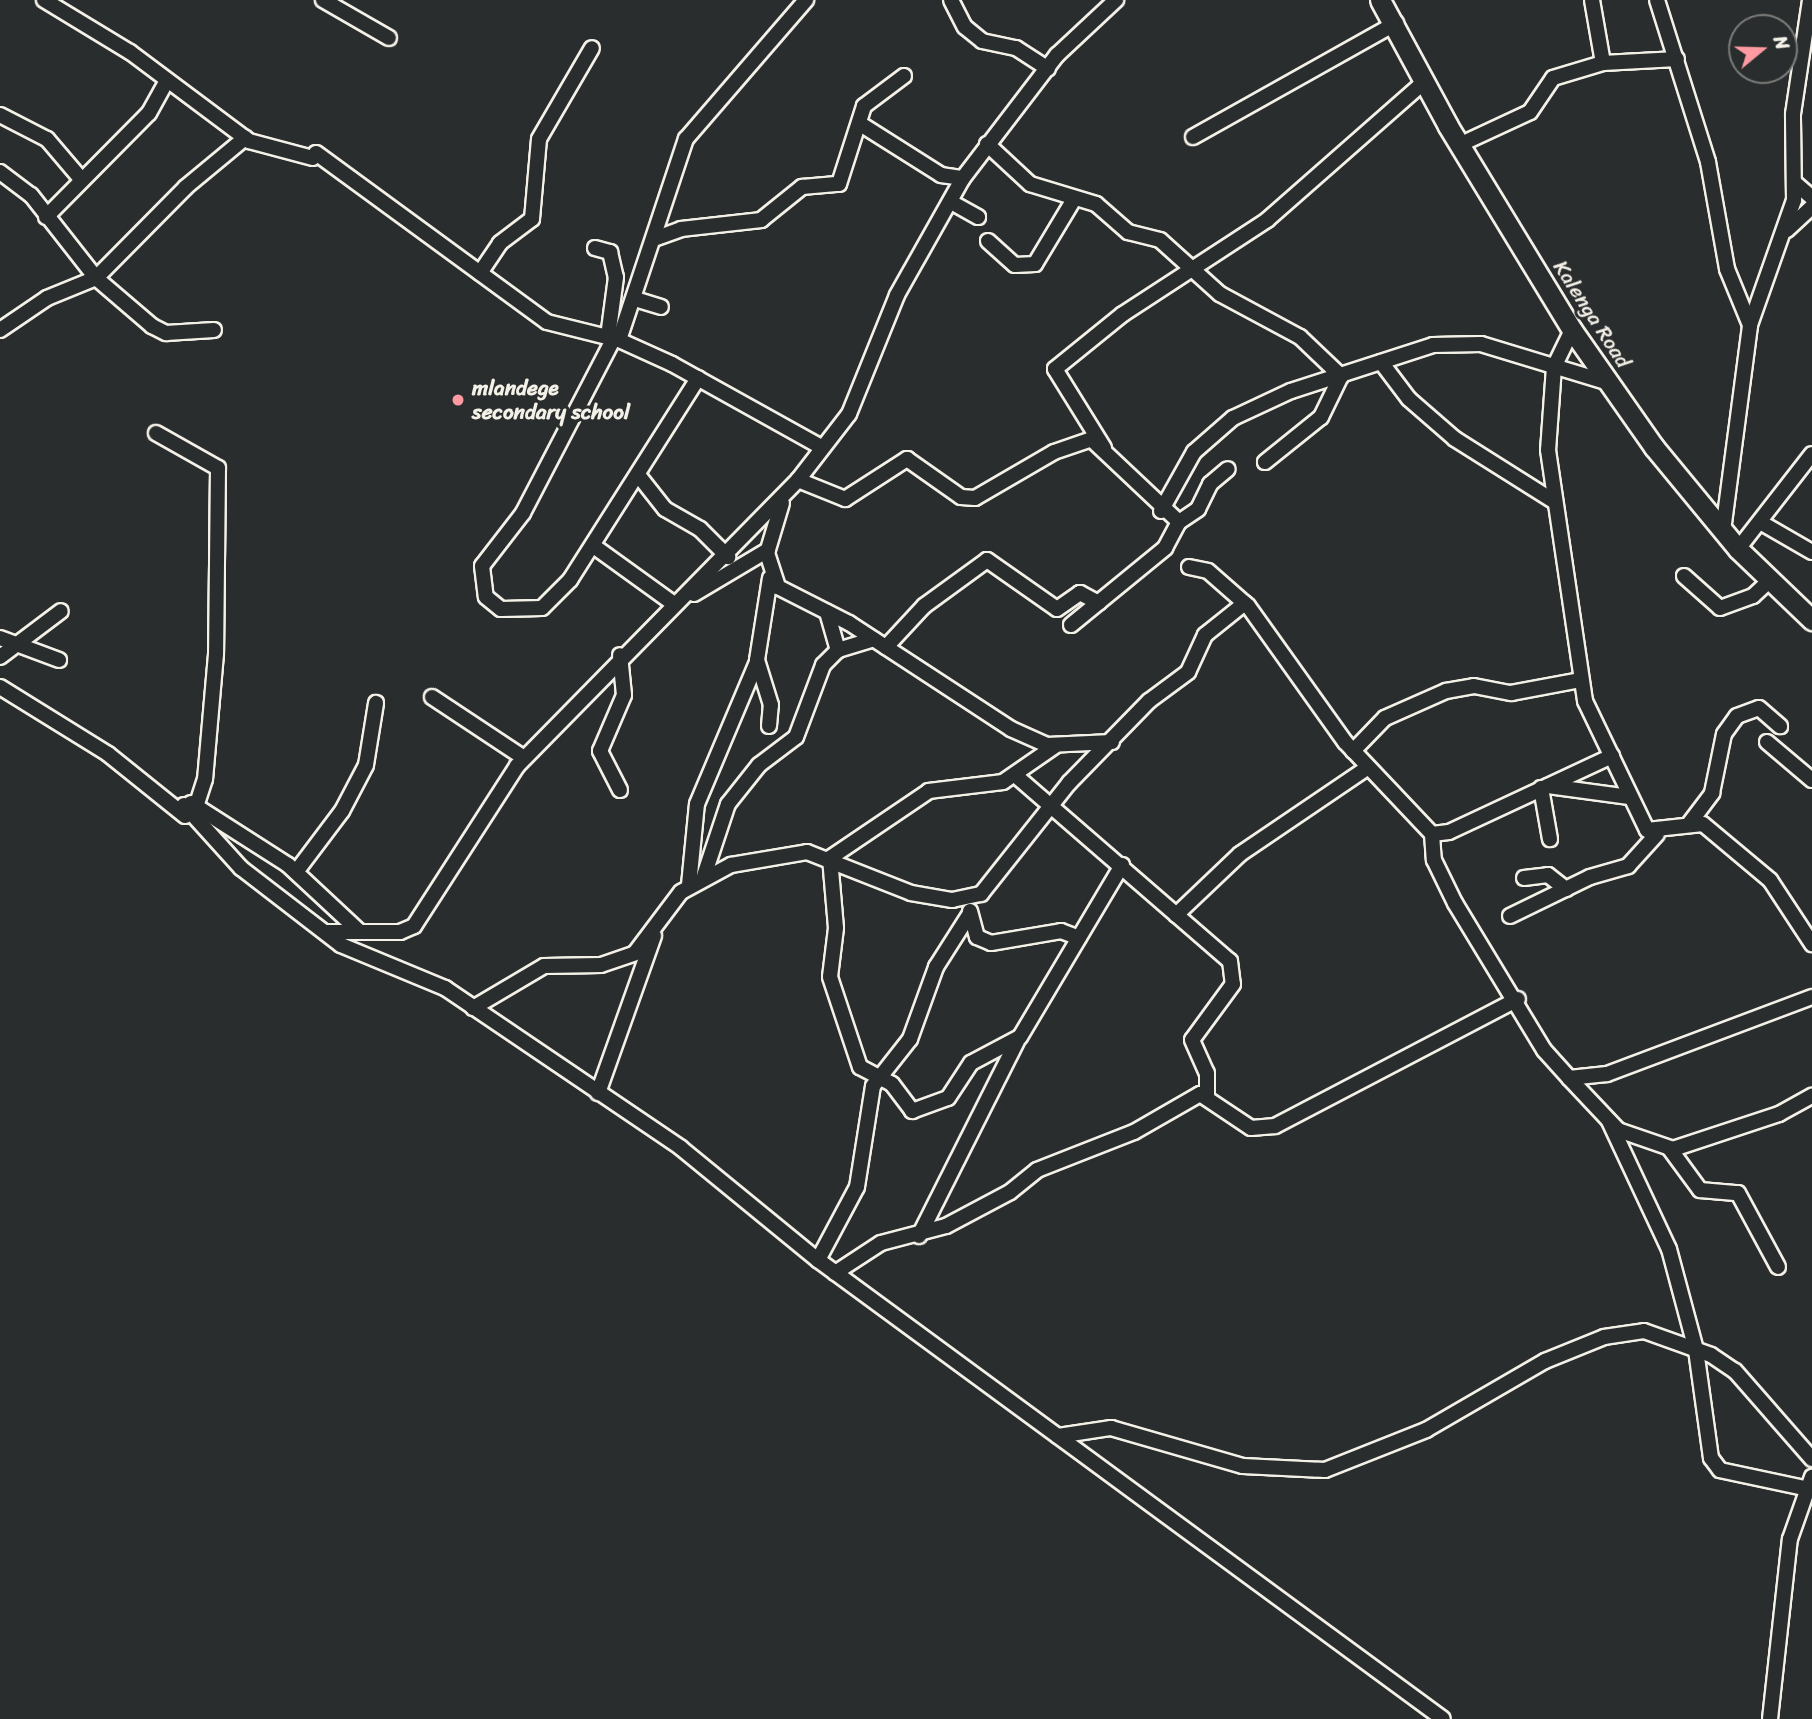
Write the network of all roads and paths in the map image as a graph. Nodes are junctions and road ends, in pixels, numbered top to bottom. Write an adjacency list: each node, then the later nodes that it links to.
1 (44, 0): 17 (street)
2 (323, 0): 11 (street)
3 (806, 0): 36 (street)
4 (951, 0): 15 (street)
5 (1116, 0): 15 (street)
6 (1380, 0): 10 (main road, Kalenga Road)
7 (1592, 0): 14 (street)
8 (1657, 0): 13 (street)
9 (1810, 0): 28 (street)
10 (1396, 23): 18 (main road, Kalenga Road); 21 (street)
11 (389, 38)
12 (592, 48): 40 (street)
13 (1677, 59): 14 (street); 44 (street)
14 (1603, 63): 24 (street)
15 (1048, 69): 23 (street)
16 (904, 76): 20 (street)
17 (166, 82): 22 (street); 26 (street)
18 (1424, 82): 24 (main road, Kalenga Road); 39 (street)
19 (0, 115): 26 (street)
20 (862, 125): 27 (street); 36 (street)
21 (1193, 137)
22 (245, 138): 40 (street); 41 (street)
23 (987, 144): 27 (street); 30 (street)
24 (1459, 145): 47 (main road, Kalenga Road)
25 (0, 172): 33 (street)
26 (81, 178): 33 (street)
27 (963, 178): 31 (street)
28 (1795, 183): 29 (street); 35 (street)
29 (1812, 198)
30 (1074, 199): 37 (street); 39 (street)
31 (951, 202): 34 (street); 55 (street)
32 (1812, 207): 35 (street)
33 (46, 217): 41 (street)
34 (978, 217)
35 (1787, 230): 44 (street)
36 (654, 239): 42 (street)
37 (988, 241)
38 (595, 248): 48 (street)
39 (1195, 267): 51 (street); 56 (street)
40 (480, 273): 48 (street)
41 (96, 278): 45 (street); 46 (street)
42 (635, 299): 43 (street); 48 (street)
43 (661, 307)
44 (1750, 325): 67 (street)
45 (1, 330)
46 (214, 330)
47 (1572, 330): 50 (street); 53 (main road, Kalenga Road)
48 (613, 338): 52 (street); 68 (street)
49 (1381, 362): 50 (street); 51 (street); 63 (street)
50 (1554, 367): 53 (street); 63 (street)
51 (1341, 376): 58 (street); 64 (street)
52 (698, 378): 55 (street); 60 (street)
53 (1611, 384): 67 (main road, Kalenga Road)
54 (156, 433): 111 (street)
55 (821, 447): 61 (street)
56 (1104, 448): 61 (street); 64 (street)
57 (1812, 454): 66 (street)
58 (1265, 463)
59 (1228, 469): 65 (street)
60 (639, 476): 68 (street); 72 (street)
61 (798, 480): 62 (street)
62 (785, 495): 70 (street); 72 (street)
63 (1555, 502): 93 (street)
64 (1161, 511): 65 (street)
65 (1179, 522): 78 (street)
66 (1760, 522): 69 (street); 71 (street)
67 (1723, 531): 69 (main road, Kalenga Road)
68 (595, 547): 77 (street)
69 (1738, 549): 76 (main road, Kalenga Road)
70 (768, 550): 75 (street); 77 (street)
71 (1812, 552)
72 (728, 557): 77 (street)
73 (1189, 567): 79 (street)
74 (1684, 576): 76 (street)
75 (770, 578): 81 (street); 92 (street)
76 (1769, 581): 82 (main road, Kalenga Road)
77 (676, 602): 89 (street)
78 (1099, 603): 83 (street); 87 (street)
79 (1245, 603): 99 (street); 102 (street)
80 (61, 611): 86 (street)
81 (827, 612): 85 (street); 88 (street)
82 (1812, 620)
83 (1071, 625)
84 (0, 638): 86 (street)
85 (873, 639): 87 (street); 88 (street)
86 (19, 642): 90 (street); 91 (street)
87 (886, 647): 101 (street)
88 (838, 650): 120 (street)
89 (620, 654): 104 (street); 109 (street)
90 (0, 657)
91 (59, 660)
92 (757, 662): 97 (street); 122 (street)
93 (1580, 680): 102 (street); 103 (street)
94 (0, 687): 111 (street)
95 (432, 697): 104 (street)
96 (376, 702): 119 (street)
97 (769, 726)
98 (1780, 726): 113 (street)
99 (1112, 742): 101 (street); 112 (street)
100 (1767, 742): 107 (street)
101 (1055, 746): 106 (street)
102 (1353, 751): 105 (street)
103 (1612, 756): 108 (street); 110 (street)
104 (524, 758): 129 (street)
105 (1367, 768): 114 (street); 126 (street)
106 (1015, 775): 112 (street); 117 (street)
107 (1812, 780)
108 (1543, 787): 110 (street); 114 (street); 116 (street)
109 (620, 790)
110 (1629, 797): 115 (street)
111 (187, 806): 119 (street); 130 (street)
112 (1052, 808): 118 (street); 124 (street)
113 (1689, 824): 115 (street); 132 (street)
114 (1432, 834): 134 (street)
115 (1657, 834): 123 (street)
116 (1550, 839)
117 (830, 859): 120 (street); 124 (street); 137 (street)
118 (1122, 865): 126 (street); 131 (street)
119 (296, 872): 129 (street)
120 (704, 876): 122 (street)
121 (1524, 878): 123 (street)
122 (689, 886): 128 (street)
123 (1566, 890): 127 (street)
124 (971, 899): 125 (street)
125 (969, 915): 131 (street); 137 (street)
126 (1176, 915): 140 (street)
127 (1510, 916)
128 (656, 928): 135 (street); 139 (street)
129 (359, 931): 130 (street)
130 (328, 932): 135 (street)
131 (1079, 938): 136 (street)
132 (1812, 944)
133 (1812, 997): 138 (street)
134 (1518, 999): 138 (street); 140 (street)
135 (473, 1009): 139 (street)
136 (1020, 1037): 137 (street); 144 (street)
137 (880, 1075): 145 (street)
138 (1569, 1078): 142 (street)
139 (597, 1093): 145 (street)
140 (1207, 1096): 144 (street)
141 (1812, 1096): 143 (street)
142 (1609, 1121): 143 (street); 148 (street)
143 (1670, 1149): 146 (street)
144 (919, 1236): 147 (street)
145 (818, 1260): 147 (street)
146 (1778, 1267)
147 (835, 1273): 149 (street)
148 (1696, 1350): 149 (street); 150 (street); 151 (street)
149 (1058, 1436): 152 (street)
150 (1812, 1459)
151 (1808, 1483): 153 (street)
152 (1443, 1719)
153 (1770, 1719)

